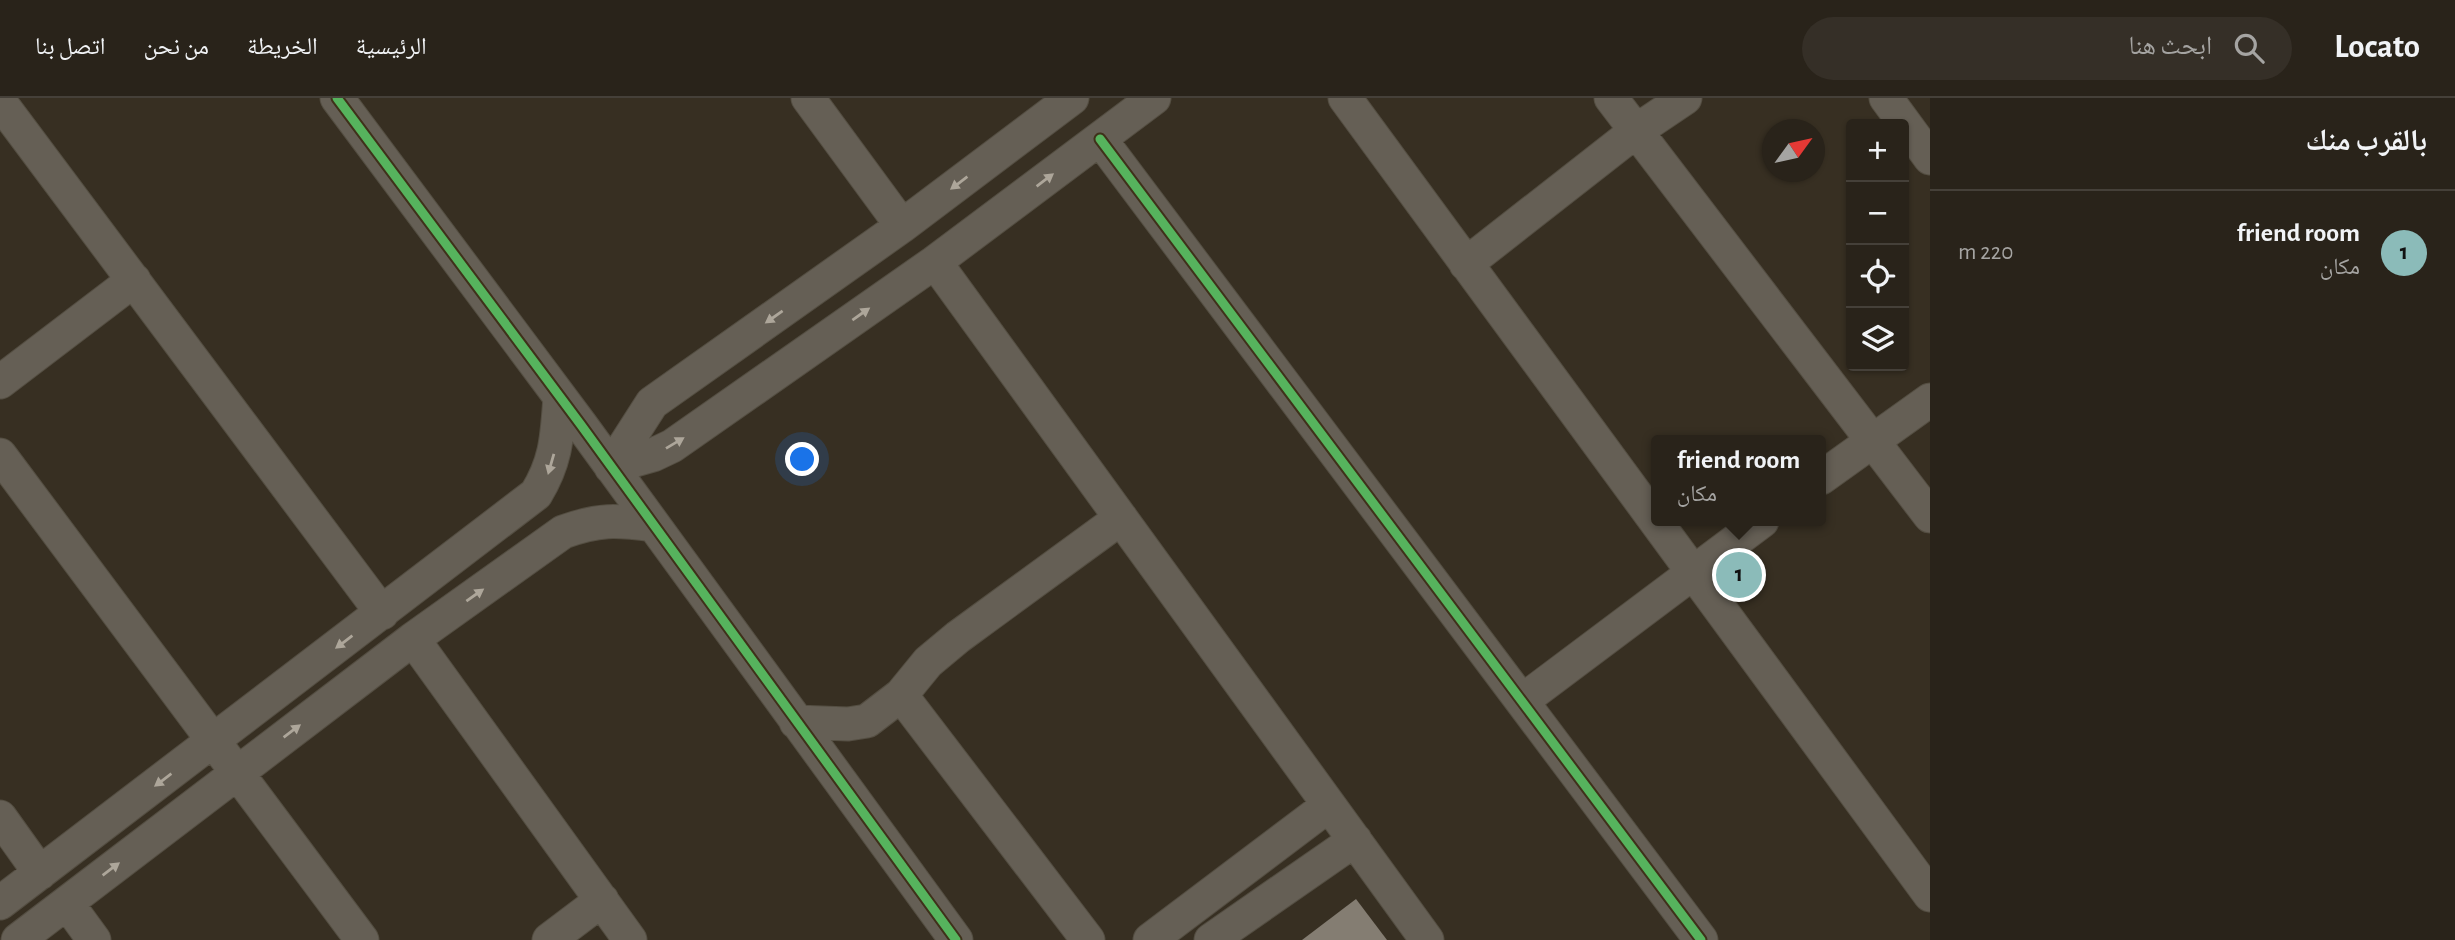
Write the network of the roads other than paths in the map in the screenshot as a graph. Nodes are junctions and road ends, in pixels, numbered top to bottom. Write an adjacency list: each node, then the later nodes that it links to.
1 (337, 98): 18 (street)
2 (808, 98): 13 (street)
3 (1072, 98): 13 (street, one-way to 13)
4 (1154, 98): 11 (street)
5 (1345, 98): 15 (street)
6 (1611, 98): 10 (street)
7 (1685, 98): 10 (street)
8 (1886, 98): 12 (street)
9 (0, 102): 16 (street)
10 (1636, 131): 15 (street); 20 (street)
11 (1100, 139): 14 (street, one-way to 11); 34 (street)
12 (1930, 158)
13 (902, 226): 22 (street, one-way to 22)
14 (935, 262): 22 (street, one-way to 14); 26 (street)
15 (1466, 264): 24 (street)
16 (134, 280): 17 (street); 31 (street)
17 (0, 382)
18 (560, 397): 22 (street); 31 (street, one-way to 31)
19 (1930, 400): 20 (street)
20 (1872, 441): 23 (street); 25 (street)
21 (0, 455): 36 (street)
22 (611, 467): 27 (street)
23 (1826, 474)
24 (1651, 515)
25 (1930, 516)
26 (1121, 518): 33 (street); 38 (street)
27 (653, 525): 32 (street, one-way to 27); 35 (street)
28 (1659, 526): 30 (street)
29 (1755, 526): 30 (street)
30 (1692, 571): 34 (street); 42 (street)
31 (382, 613): 36 (street, one-way to 36)
32 (413, 639): 37 (street, one-way to 32); 43 (street)
33 (901, 695): 35 (street); 52 (street)
34 (1522, 701): 56 (street)
35 (796, 722): 51 (street)
36 (213, 741): 37 (street); 41 (street, one-way to 41)
37 (238, 772): 45 (street, one-way to 37); 48 (street)
38 (1329, 805): 40 (street); 53 (street)
39 (0, 817): 41 (street)
40 (1355, 840): 54 (street); 55 (street)
41 (40, 873): 44 (street)
42 (1930, 893)
43 (602, 900): 49 (street); 50 (street)
44 (0, 903)
45 (67, 903): 46 (street); 47 (street)
46 (18, 940)
47 (94, 940)
48 (362, 940)
49 (549, 940)
50 (630, 940)
51 (956, 940)
52 (1088, 940)
53 (1150, 940)
54 (1211, 940)
55 (1427, 940)
56 (1701, 940)

